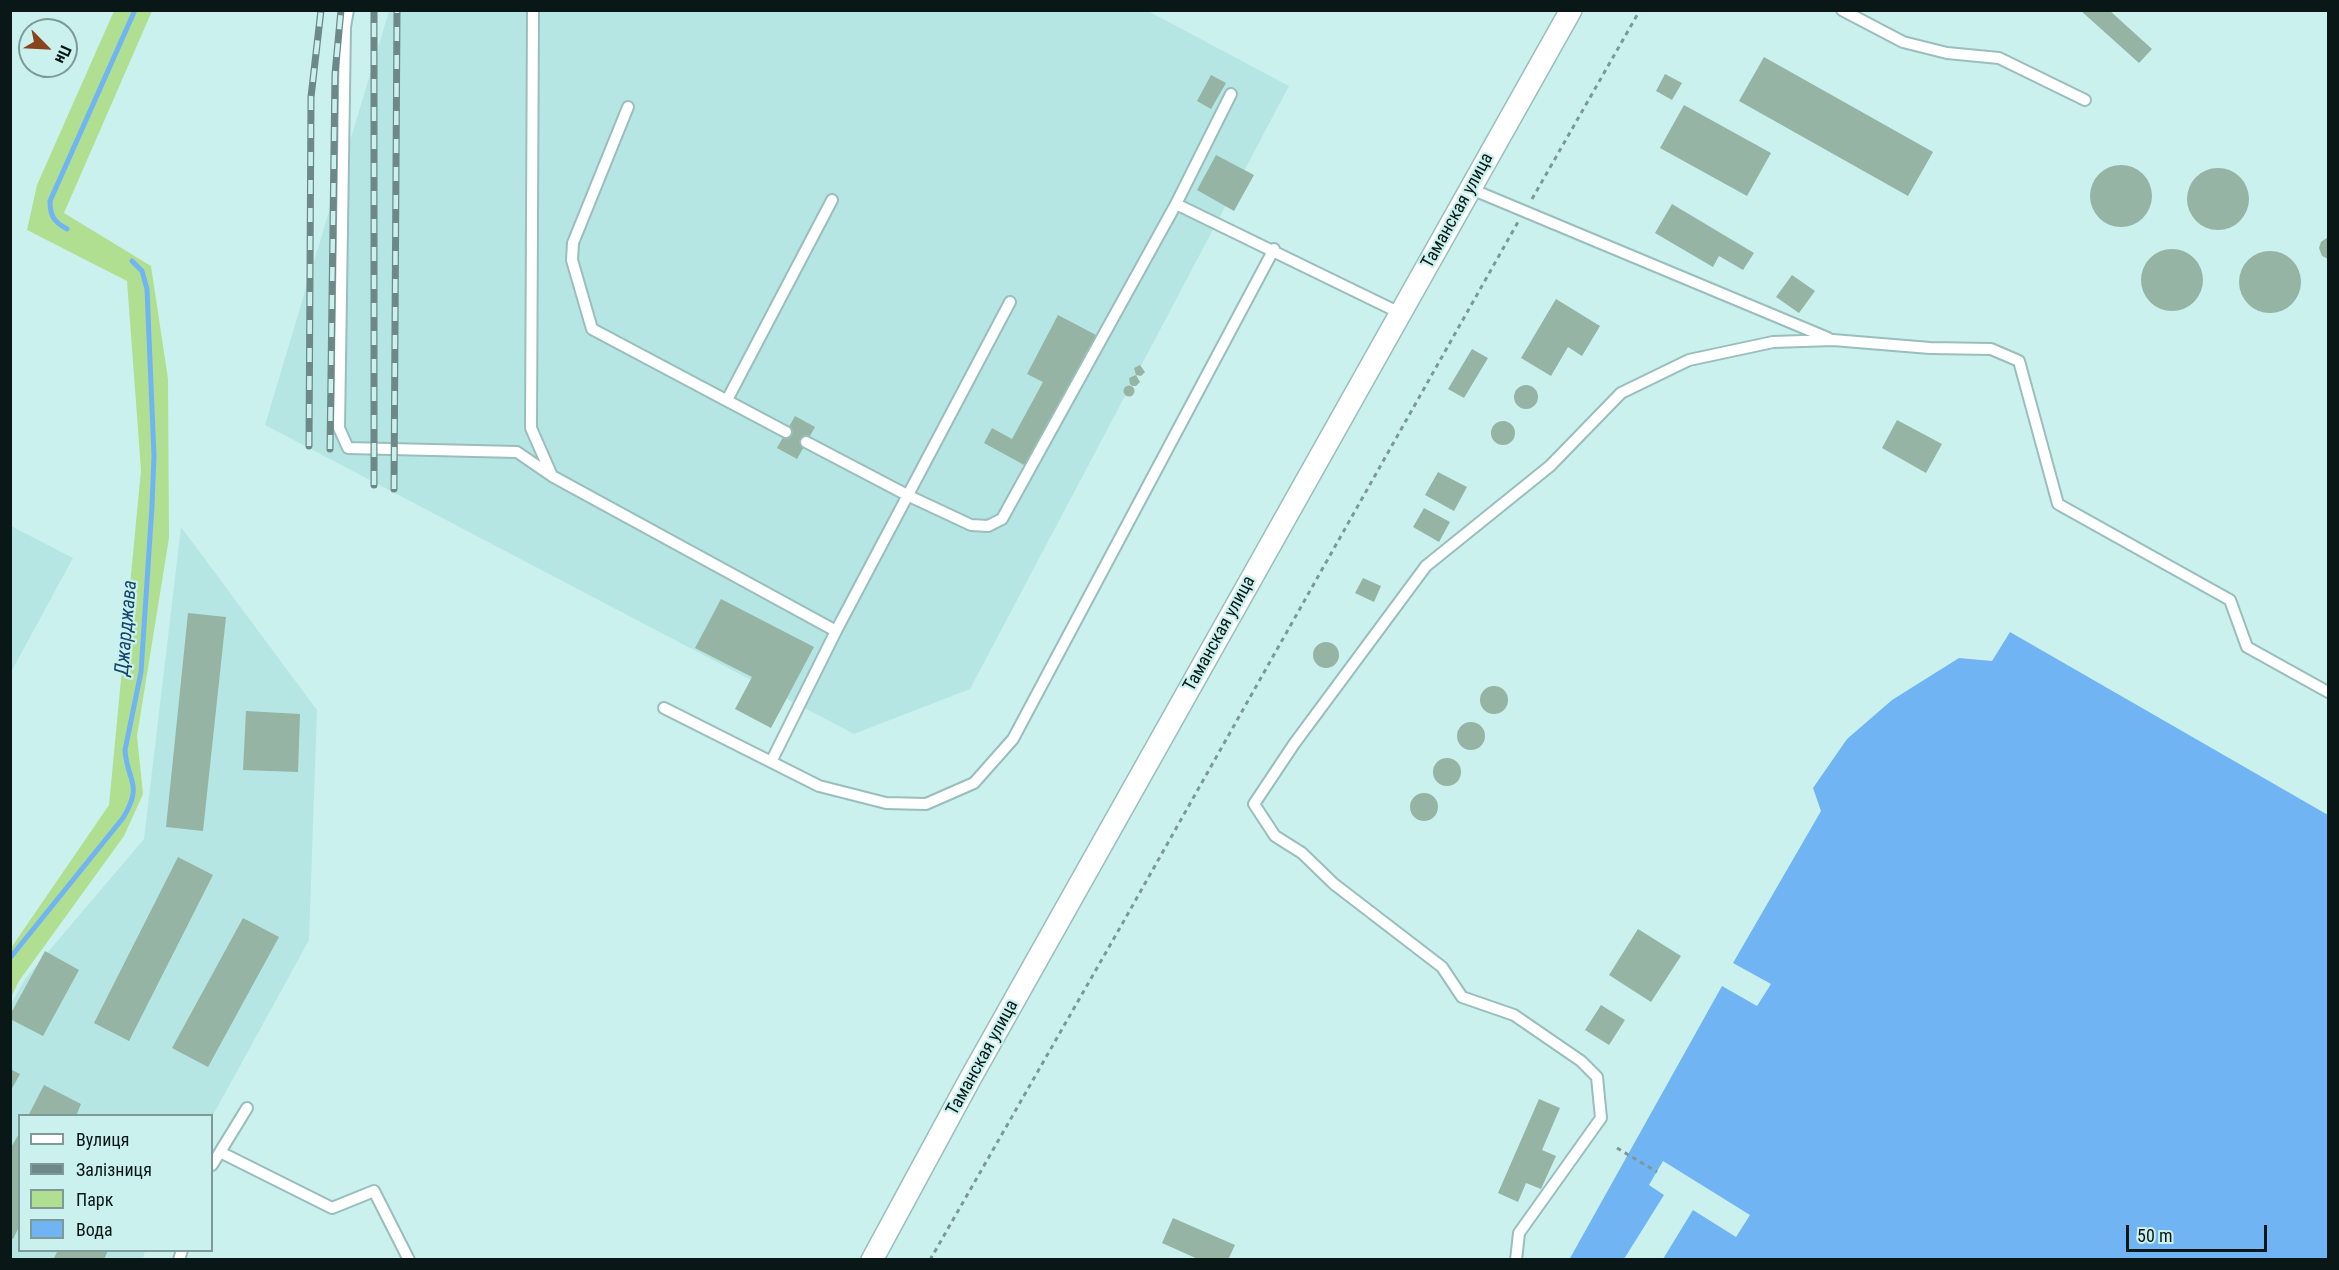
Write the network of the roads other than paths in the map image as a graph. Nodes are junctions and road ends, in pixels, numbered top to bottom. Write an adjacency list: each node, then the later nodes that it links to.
1 (348, 10): 18 (lane)
2 (533, 10): 18 (lane)
3 (1571, 10): 8 (street, Таманская улица)
4 (1842, 10): 6 (lane)
5 (1231, 94): 10 (lane)
6 (2085, 100)
7 (628, 107): 15 (lane)
8 (1471, 189): 13 (street, Таманская улица); 14 (lane)
9 (832, 200): 15 (lane)
10 (1176, 204): 11 (lane); 19 (lane)
11 (1274, 249): 13 (lane); 23 (lane)
12 (1010, 302): 19 (lane)
13 (1400, 313): 28 (street, Таманская улица)
14 (1833, 340): 21 (lane); 29 (lane)
15 (727, 400): 16 (lane)
16 (786, 432)
17 (806, 442): 19 (lane)
18 (552, 476): 20 (lane)
19 (909, 496): 20 (lane)
20 (836, 631): 23 (lane)
21 (2328, 692)
22 (664, 708): 23 (lane)
23 (771, 762)
24 (247, 1108): 25 (lane)
25 (220, 1152): 26 (lane); 27 (lane)
26 (213, 1163)
27 (409, 1260)
28 (872, 1260)
29 (1516, 1260)

